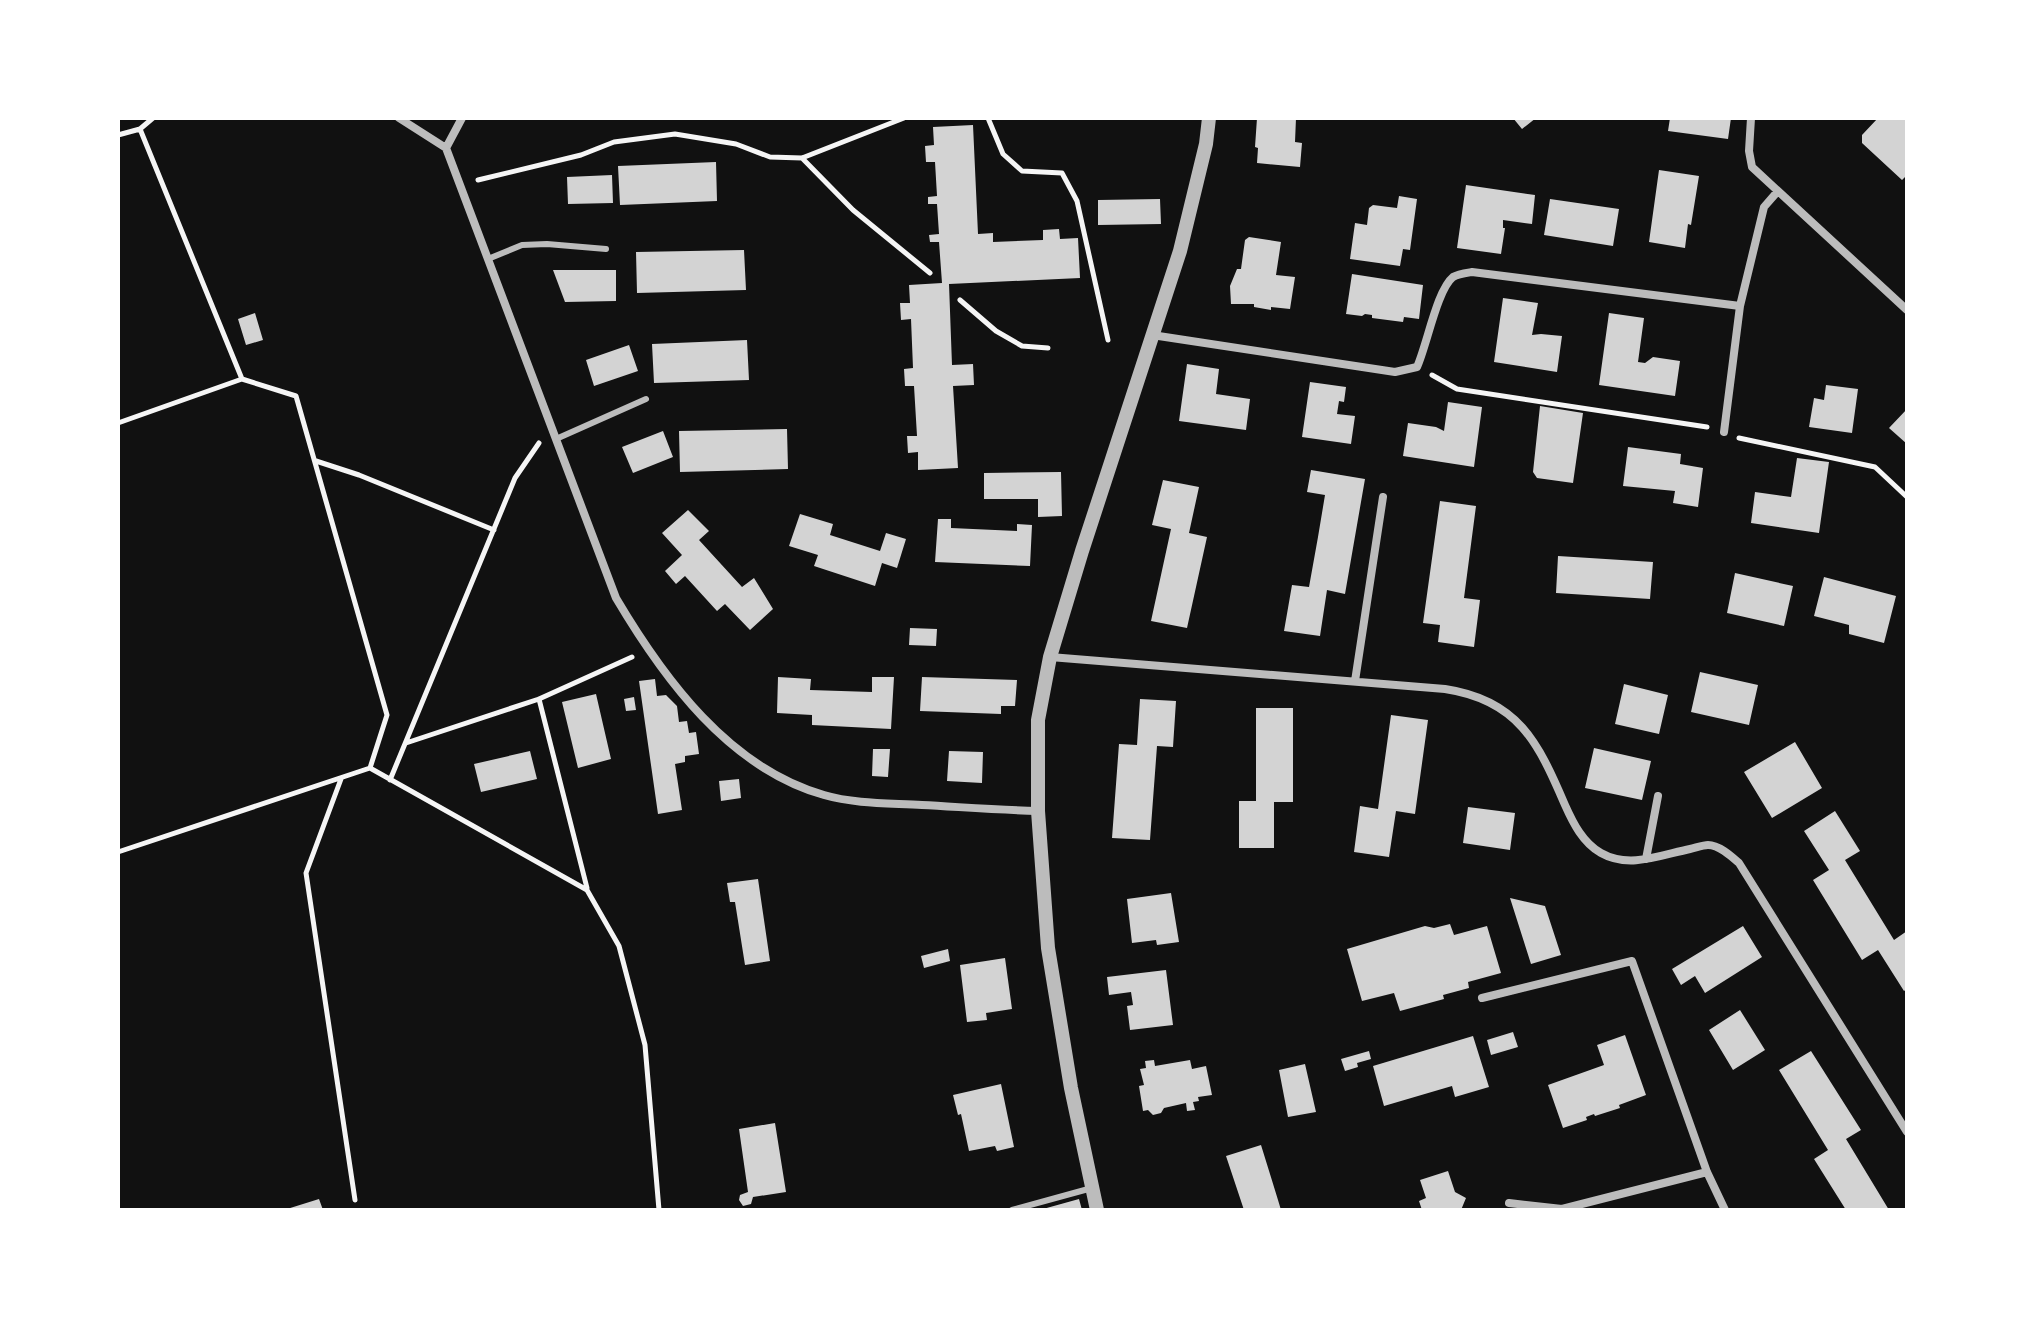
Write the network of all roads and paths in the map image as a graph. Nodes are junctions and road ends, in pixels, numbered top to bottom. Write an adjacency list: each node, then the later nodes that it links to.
1 (153, 118): 8 (path)
2 (399, 118): 10 (street)
3 (462, 118): 10 (street)
4 (904, 118): 11 (path)
5 (988, 118): 21 (path)
6 (1209, 118): 20 (street)
7 (1751, 118): 13 (street)
8 (140, 129): 9 (path); 24 (path)
9 (118, 135)
10 (446, 148): 12 (street)
11 (802, 158): 12 (path); 16 (path)
12 (460, 185): 15 (street)
13 (1777, 192): 18 (street); 19 (street)
14 (606, 249): 15 (lane)
15 (488, 259): 27 (street)
16 (930, 273)
17 (960, 300): 22 (path)
18 (1740, 306): 23 (street); 28 (street)
19 (1907, 310)
20 (1152, 335): 23 (street); 35 (street)
21 (1108, 340)
22 (1048, 348)
23 (1417, 367): 28 (path)
24 (242, 379): 26 (path); 30 (path)
25 (646, 399): 29 (lane)
26 (118, 423)
27 (551, 426): 29 (street); 33 (path)
28 (1724, 432): 32 (path)
29 (556, 439): 34 (street)
30 (315, 461): 33 (path); 39 (path)
31 (1383, 497): 36 (street)
32 (1907, 497)
33 (494, 530): 38 (path)
34 (647, 650): 37 (path); 43 (street)
35 (1050, 657): 36 (street); 43 (street)
36 (1355, 681): 45 (street)
37 (539, 699): 38 (path); 46 (path)
38 (405, 744): 41 (path)
39 (370, 768): 40 (path); 41 (path)
40 (341, 778): 44 (path); 51 (path)
41 (390, 780): 46 (path)
42 (1658, 796): 45 (street)
43 (1038, 811): 50 (street)
44 (118, 852)
45 (1646, 859): 48 (street)
46 (587, 890): 53 (path)
47 (1482, 998): 49 (street)
48 (1907, 1132)
49 (1707, 1172): 52 (street); 56 (street)
50 (1092, 1188): 54 (lane); 55 (street)
51 (355, 1200)
52 (1509, 1203)
53 (659, 1210)
54 (1012, 1210)
55 (1097, 1210)
56 (1725, 1210)

